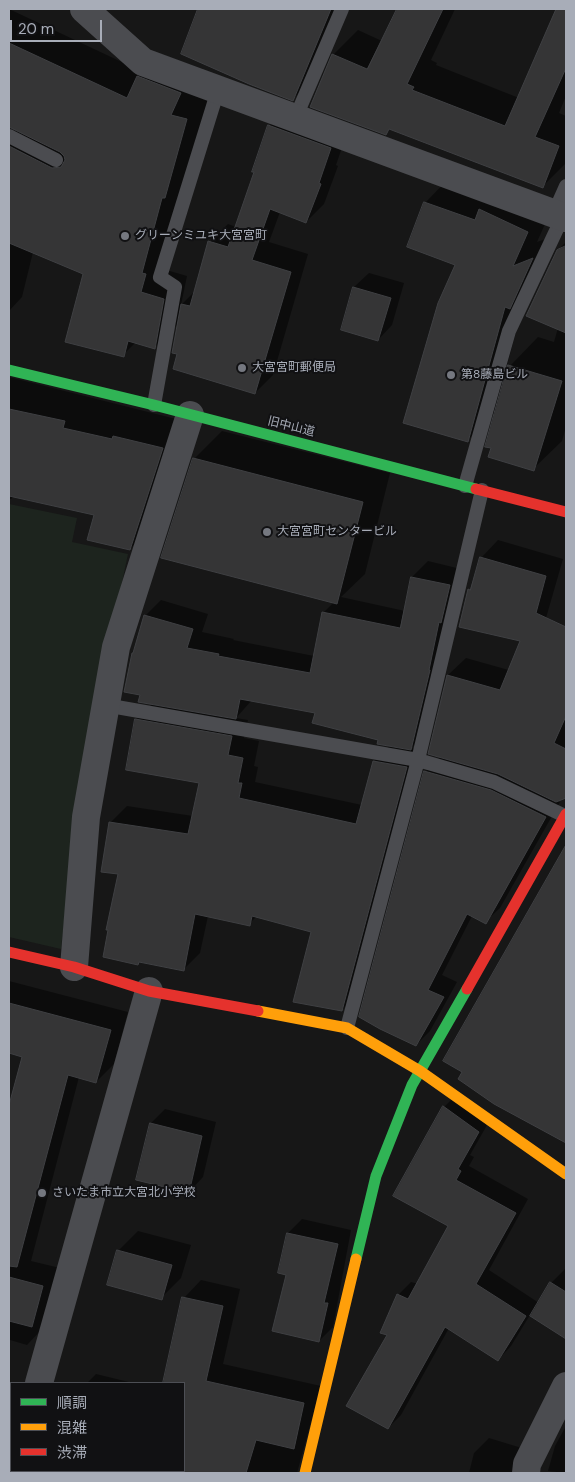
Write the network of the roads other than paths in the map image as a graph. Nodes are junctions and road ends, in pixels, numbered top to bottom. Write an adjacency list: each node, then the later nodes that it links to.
1 (84, 9): 3 (street)
2 (342, 9): 4 (lane)
3 (218, 90): 4 (street); 10 (lane)
4 (295, 119): 8 (street)
5 (9, 136): 6 (lane)
6 (56, 160)
7 (566, 186): 8 (lane)
8 (561, 216): 12 (lane)
9 (9, 370): 10 (street, 旧中山道)
10 (154, 405): 11 (street, 旧中山道)
11 (190, 415): 12 (street, 旧中山道); 15 (street)
12 (465, 486): 13 (street, 旧中山道)
13 (482, 490): 14 (street, 旧中山道); 16 (lane)
14 (566, 512)
15 (105, 705): 16 (lane); 19 (street)
16 (418, 760): 17 (lane); 21 (lane)
17 (566, 815): 22 (street)
18 (9, 952): 19 (street)
19 (74, 967): 20 (street)
20 (149, 991): 21 (street); 24 (street)
21 (347, 1028): 22 (street)
22 (420, 1071): 23 (street); 26 (street)
23 (566, 1174)
24 (40, 1382)
25 (566, 1386): 27 (street)
26 (305, 1473)
27 (526, 1473)

